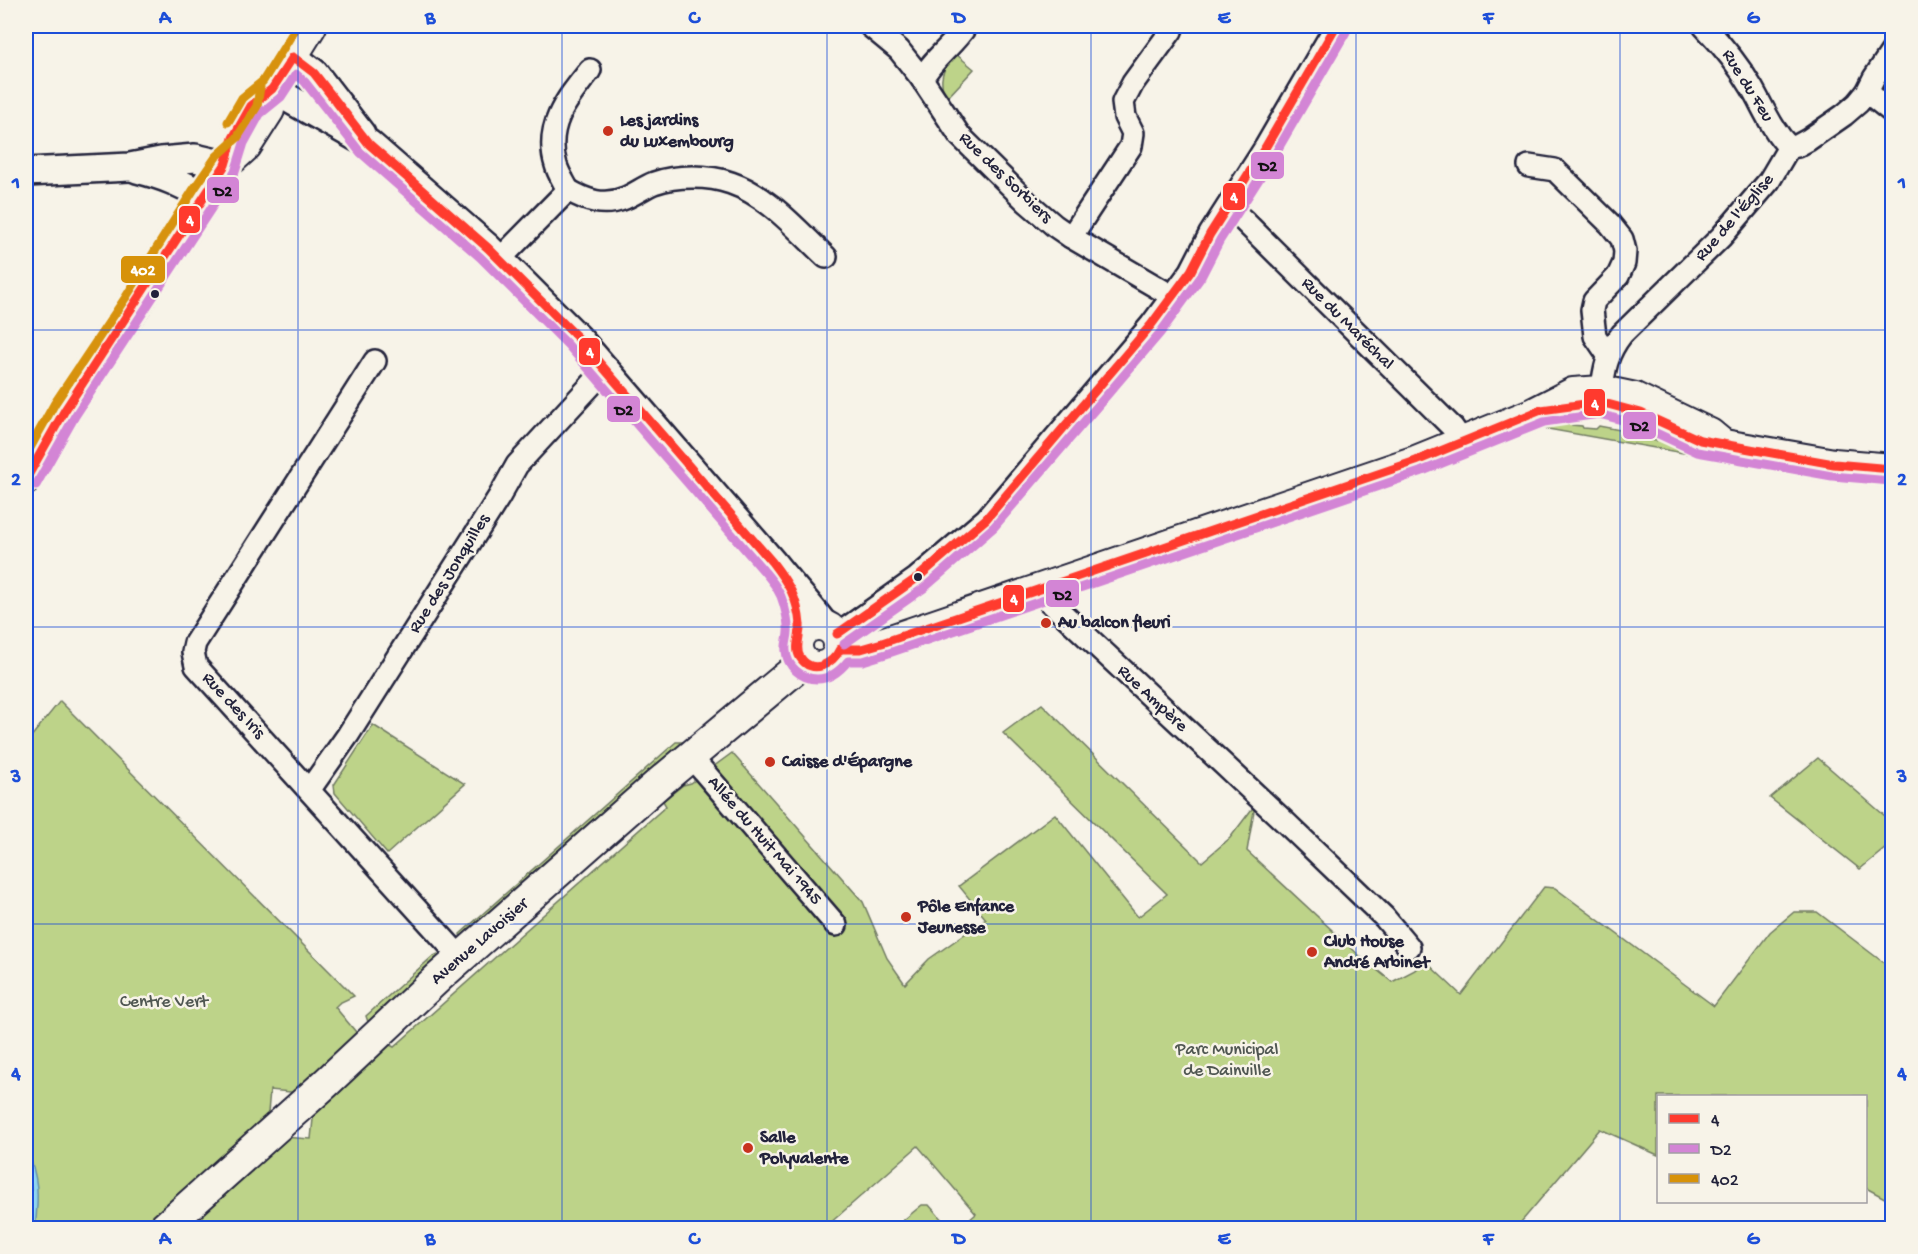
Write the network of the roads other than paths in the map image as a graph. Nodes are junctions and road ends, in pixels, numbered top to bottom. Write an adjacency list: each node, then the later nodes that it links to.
1 (311, 26): 8 (main road)
2 (870, 26): 10 (street, Rue des Sorbiers)
3 (966, 26): 10 (street)
4 (1173, 26): 23 (street)
5 (1336, 26): 22 (street)
6 (1704, 26): 15 (street, Rue du Feu)
7 (1893, 51): 12 (street)
8 (293, 57): 11 (main road); 14 (street)
9 (590, 70): 20 (street)
10 (922, 79): 23 (street, Rue des Sorbiers)
11 (272, 89): 14 (street); 16 (main road)
12 (1867, 92): 13 (street); 15 (street)
13 (1893, 112)
14 (369, 144): 25 (street)
15 (1789, 147): 27 (street, Rue de l'Église)
16 (225, 165): 18 (street); 21 (main road)
17 (1529, 166): 27 (street)
18 (130, 167): 19 (street); 21 (street)
19 (26, 172)
20 (568, 190): 24 (street); 25 (street)
21 (204, 196): 33 (main road)
22 (1228, 207): 26 (street); 31 (street, Rue du Maréchal)
23 (1071, 237): 26 (street, Rue des Sorbiers)
24 (825, 257)
25 (500, 259): 29 (street)
26 (1172, 296): 35 (street)
27 (1608, 355): 30 (street, Rue de l'Église)
28 (375, 361): 37 (street, Rue des Iris)
29 (606, 372): 35 (street); 37 (street, Rue des Jonquilles)
30 (1601, 396): 31 (main road); 32 (main road)
31 (1463, 442): 34 (main road)
32 (1893, 468)
33 (26, 479)
34 (1044, 589): 35 (main road); 39 (street, Rue Ampère)
35 (821, 641): 36 (main road, Avenue Lavoisier)
36 (691, 757): 38 (street, Allée du Huit Mai 1945); 40 (main road, Avenue Lavoisier)
37 (310, 789): 40 (street, Rue des Iris)
38 (836, 925)
39 (1409, 947)
40 (461, 958): 41 (main road, Avenue Lavoisier)
41 (164, 1228)

